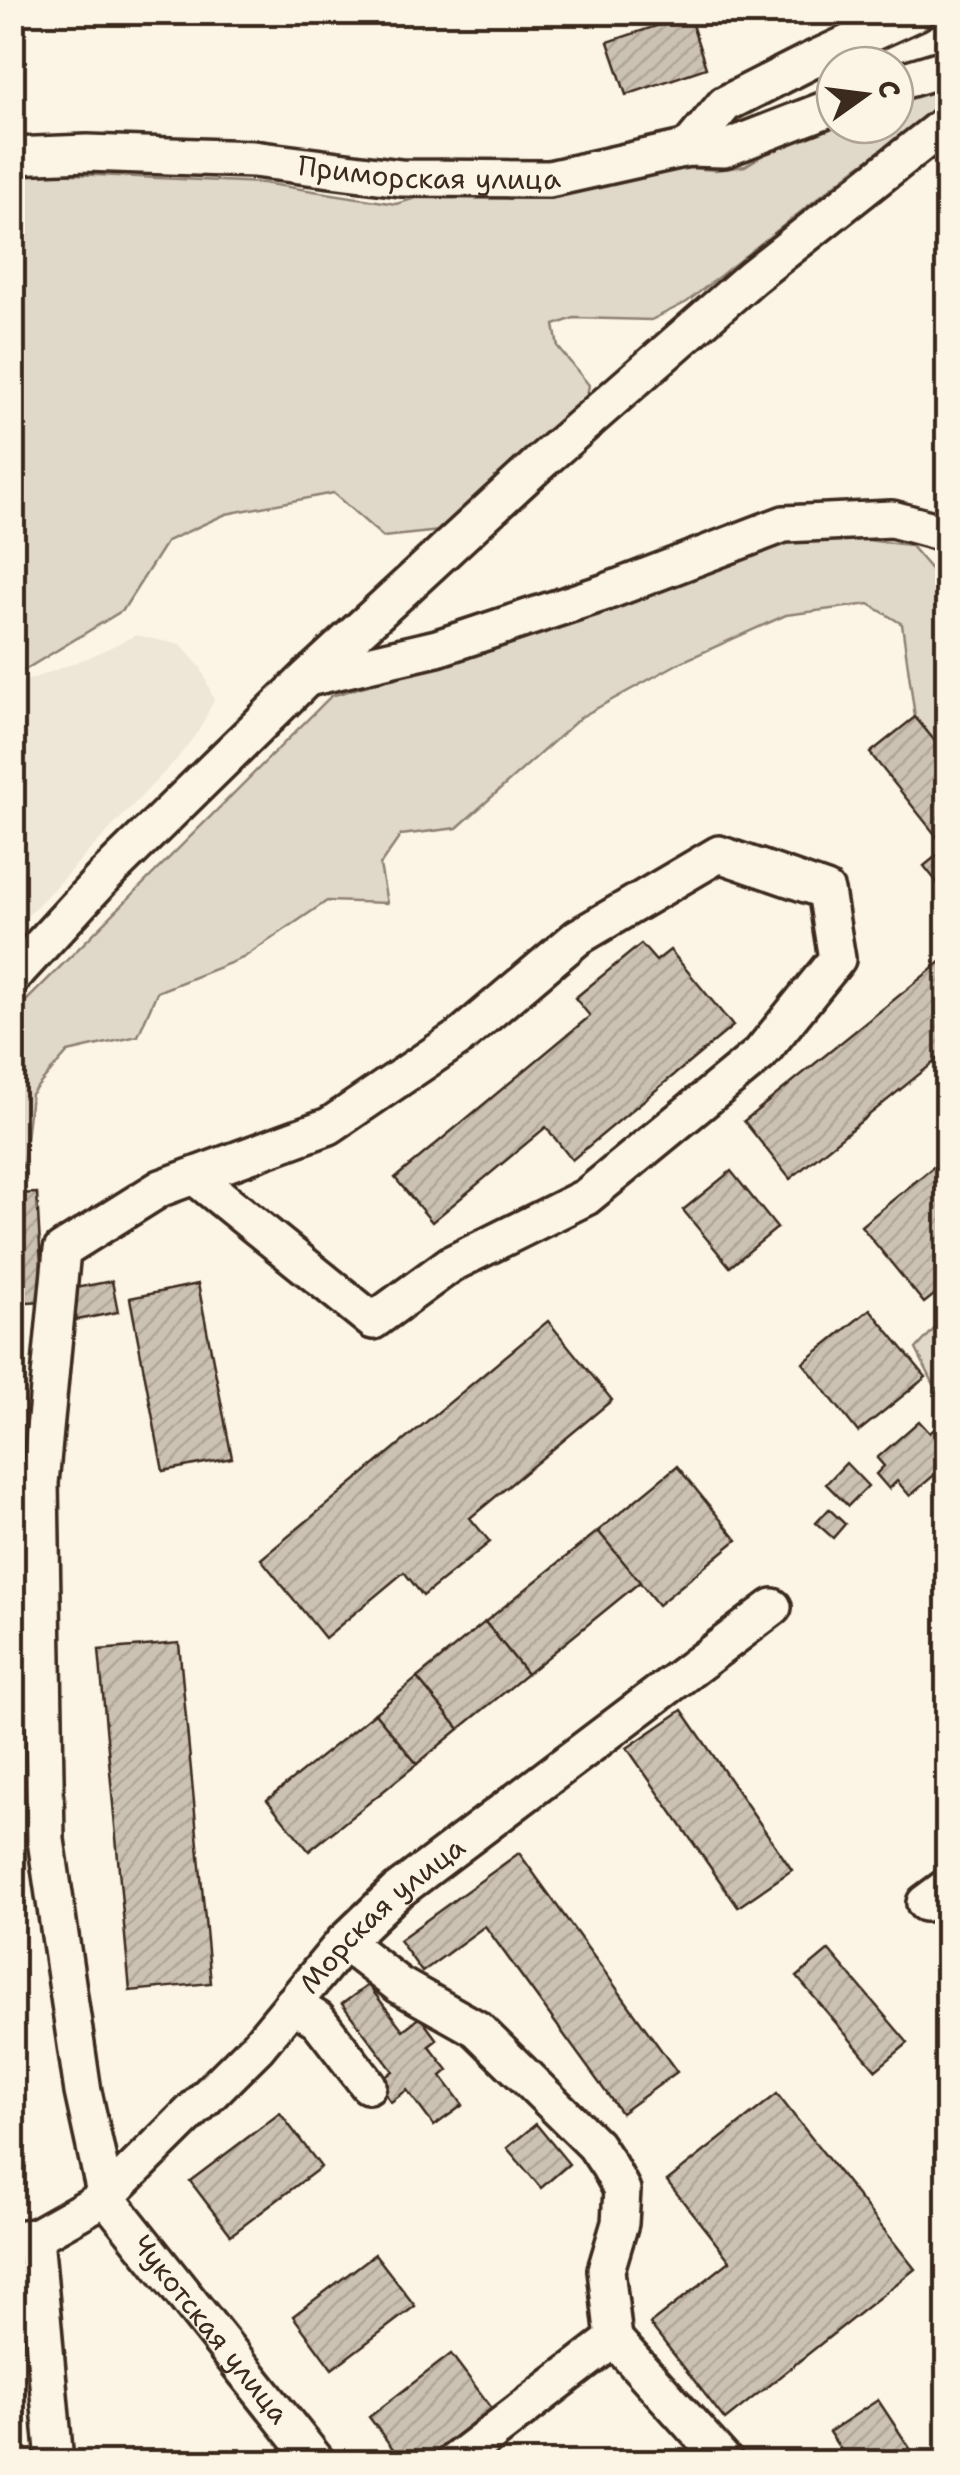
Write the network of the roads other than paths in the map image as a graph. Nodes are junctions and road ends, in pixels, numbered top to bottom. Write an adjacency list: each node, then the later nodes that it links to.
1 (916, 12): 6 (street)
2 (948, 67): 3 (street)
3 (915, 77)
4 (815, 114): 6 (street, Приморская улица)
5 (948, 122): 9 (street)
6 (688, 148): 7 (street, Приморская улица)
7 (12, 156)
8 (946, 534): 9 (street)
9 (307, 678): 10 (street)
10 (12, 976)
11 (194, 1176): 11 (street); 16 (street)
12 (773, 1607): 13 (street, Морская улица)
13 (344, 1942): 14 (street, Морская улица); 18 (street)
14 (292, 2004): 15 (street); 16 (street, Морская улица)
15 (368, 2085)
16 (106, 2198): 17 (street, Морская улица); 20 (street, Чукотская улица)
17 (24, 2238): 19 (street)
18 (614, 2339): 21 (street); 22 (street)
19 (55, 2462)
20 (316, 2462)
21 (454, 2462)
22 (725, 2462)

